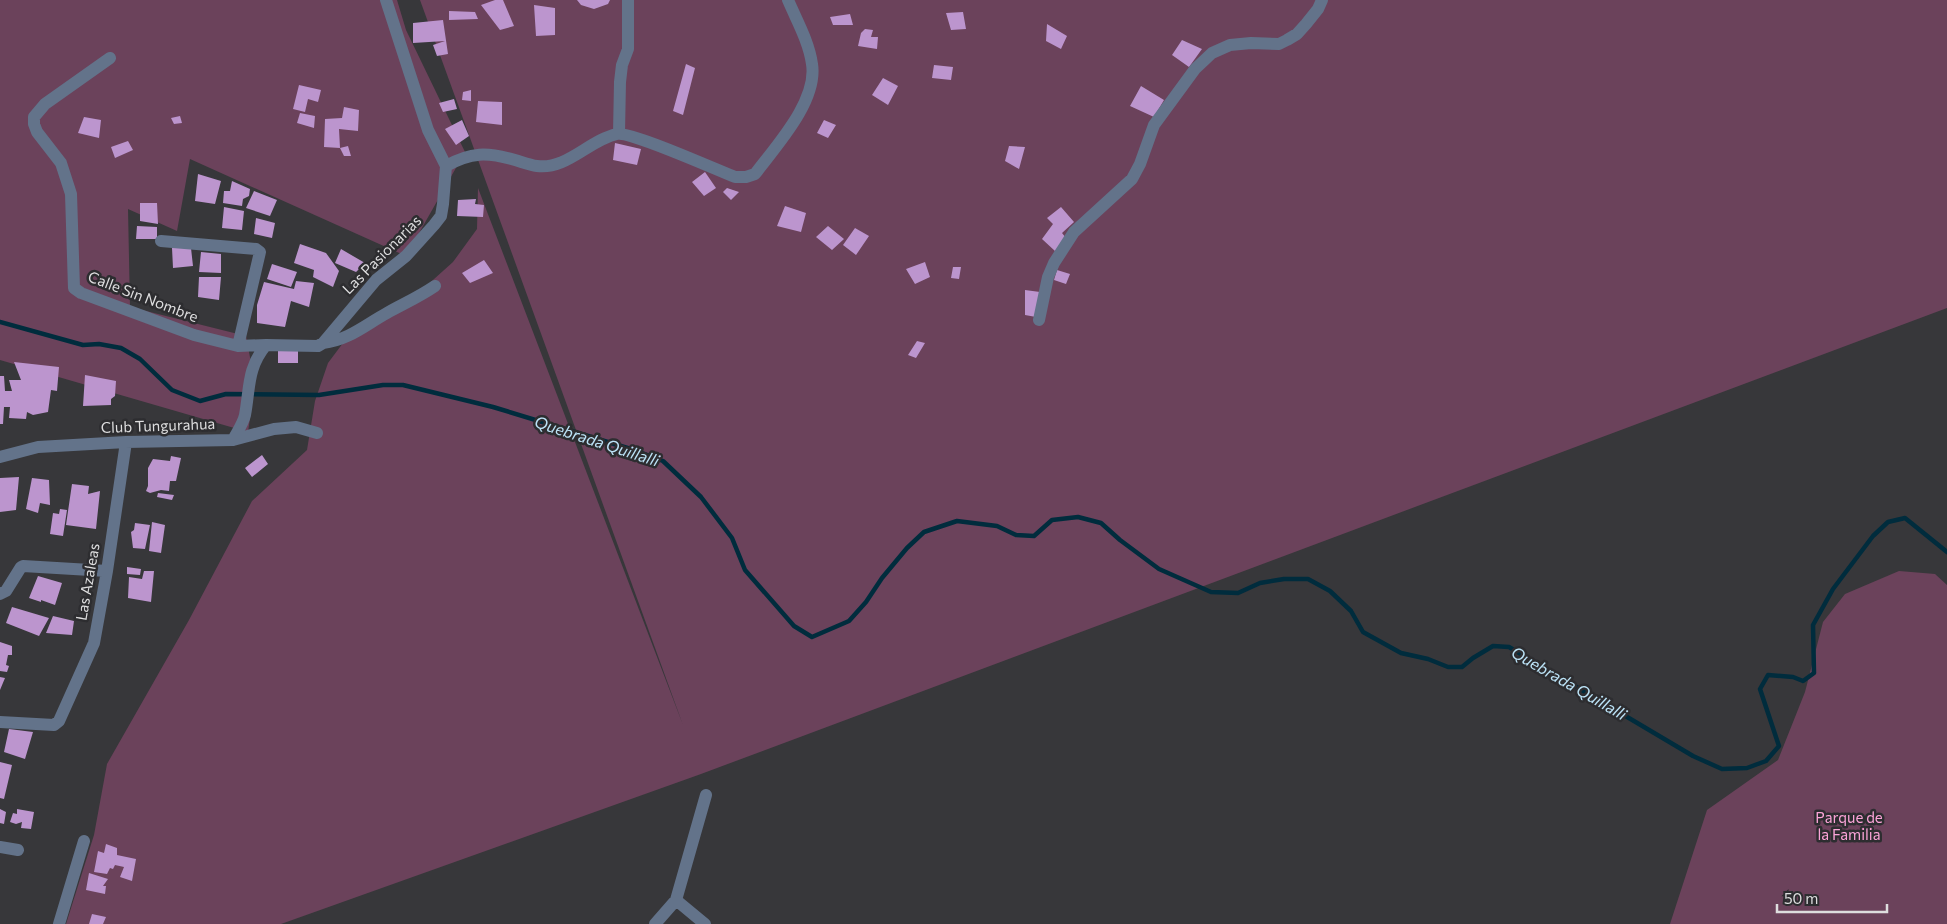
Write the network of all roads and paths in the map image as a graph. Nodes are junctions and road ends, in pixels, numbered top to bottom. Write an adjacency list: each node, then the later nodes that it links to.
1 (386, 0): 7 (street)
2 (628, 0): 6 (street)
3 (788, 0): 6 (street)
4 (1322, 0): 10 (street)
5 (110, 58): 13 (street, Calle Sin Nombre)
6 (619, 133): 7 (street)
7 (446, 166): 11 (street, Las Pasionarias)
8 (161, 241): 13 (street)
9 (435, 286): 11 (street)
10 (1039, 320)
11 (324, 343): 12 (street)
12 (266, 345): 13 (street, Calle Sin Nombre); 15 (street)
13 (238, 346)
14 (317, 433): 15 (street, Club Tungurahua)
15 (233, 440): 16 (street, Club Tungurahua)
16 (126, 442): 17 (street, Club Tungurahua); 18 (street, Las Azaleas)
17 (0, 457)
18 (107, 571): 19 (street); 20 (street, Las Azaleas)
19 (0, 594)
20 (0, 722)
21 (706, 795): 25 (street)
22 (84, 841): 26 (street)
23 (0, 847): 24 (street)
24 (18, 850)
25 (676, 900): 27 (street); 28 (street)
26 (59, 924)
27 (655, 924)
28 (704, 924)

